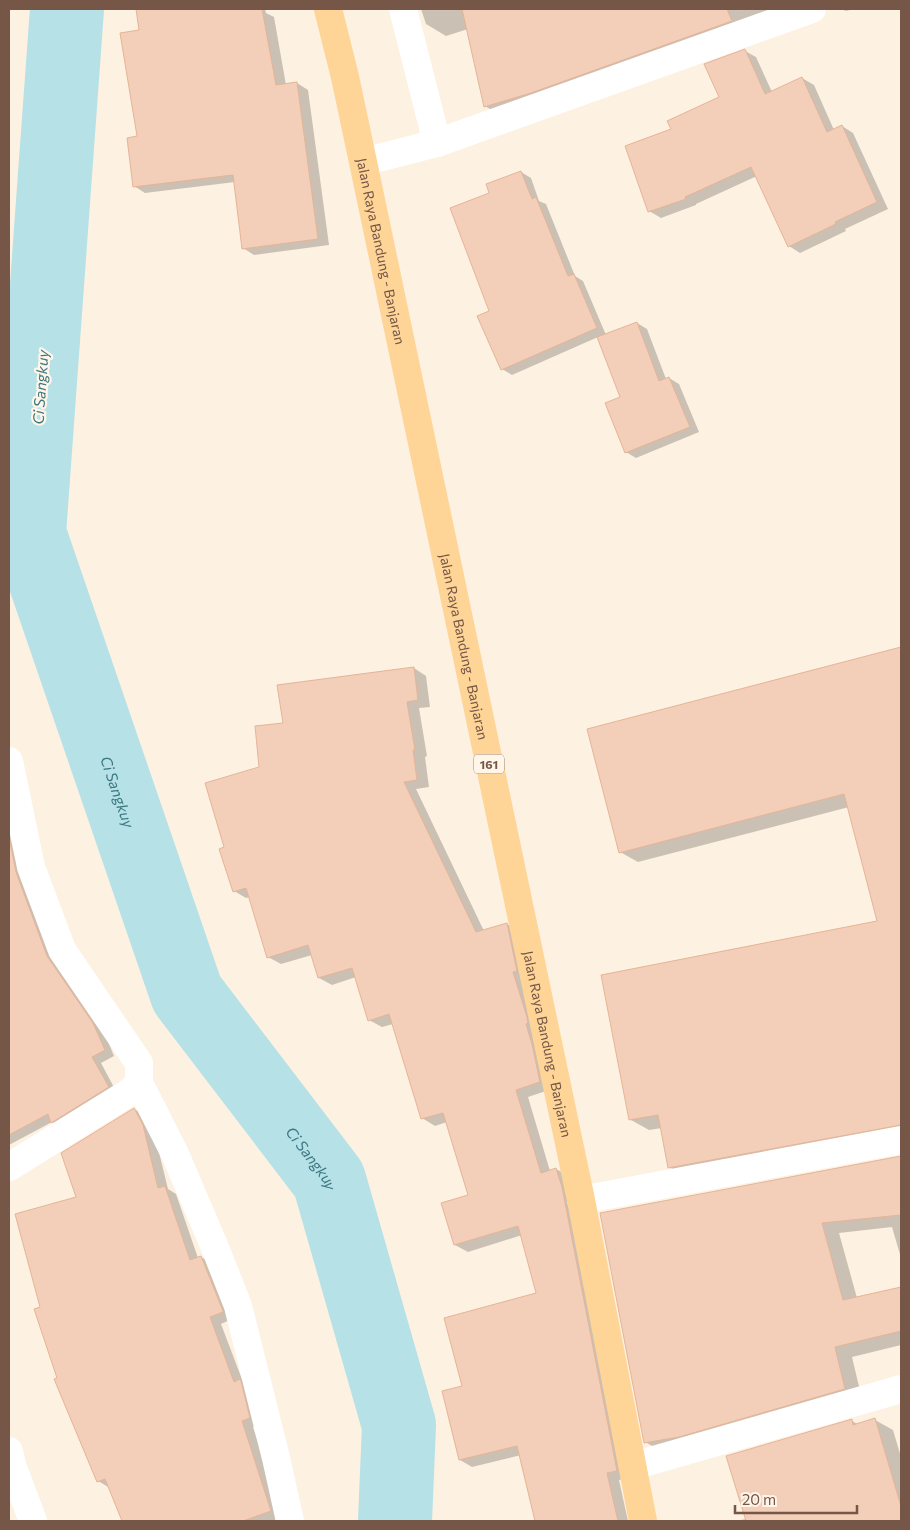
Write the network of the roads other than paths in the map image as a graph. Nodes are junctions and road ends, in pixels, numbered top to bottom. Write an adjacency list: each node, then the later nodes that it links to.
1 (328, 9): 5 (main road, Jalan Raya Bandung - Banjaran / 161)
2 (403, 9): 4 (street)
3 (812, 9): 4 (street)
4 (437, 143): 5 (street)
5 (363, 162): 10 (main road, Jalan Raya Bandung - Banjaran / 161)
6 (9, 761): 7 (street)
7 (139, 1083): 9 (street); 15 (street)
8 (901, 1140): 10 (street)
9 (9, 1167)
10 (581, 1200): 13 (main road, Jalan Raya Bandung - Banjaran / 161)
11 (901, 1389): 13 (street)
12 (9, 1451): 14 (street)
13 (633, 1466): 16 (main road, Jalan Raya Bandung - Banjaran / 161)
14 (34, 1521)
15 (290, 1521)
16 (643, 1521)

